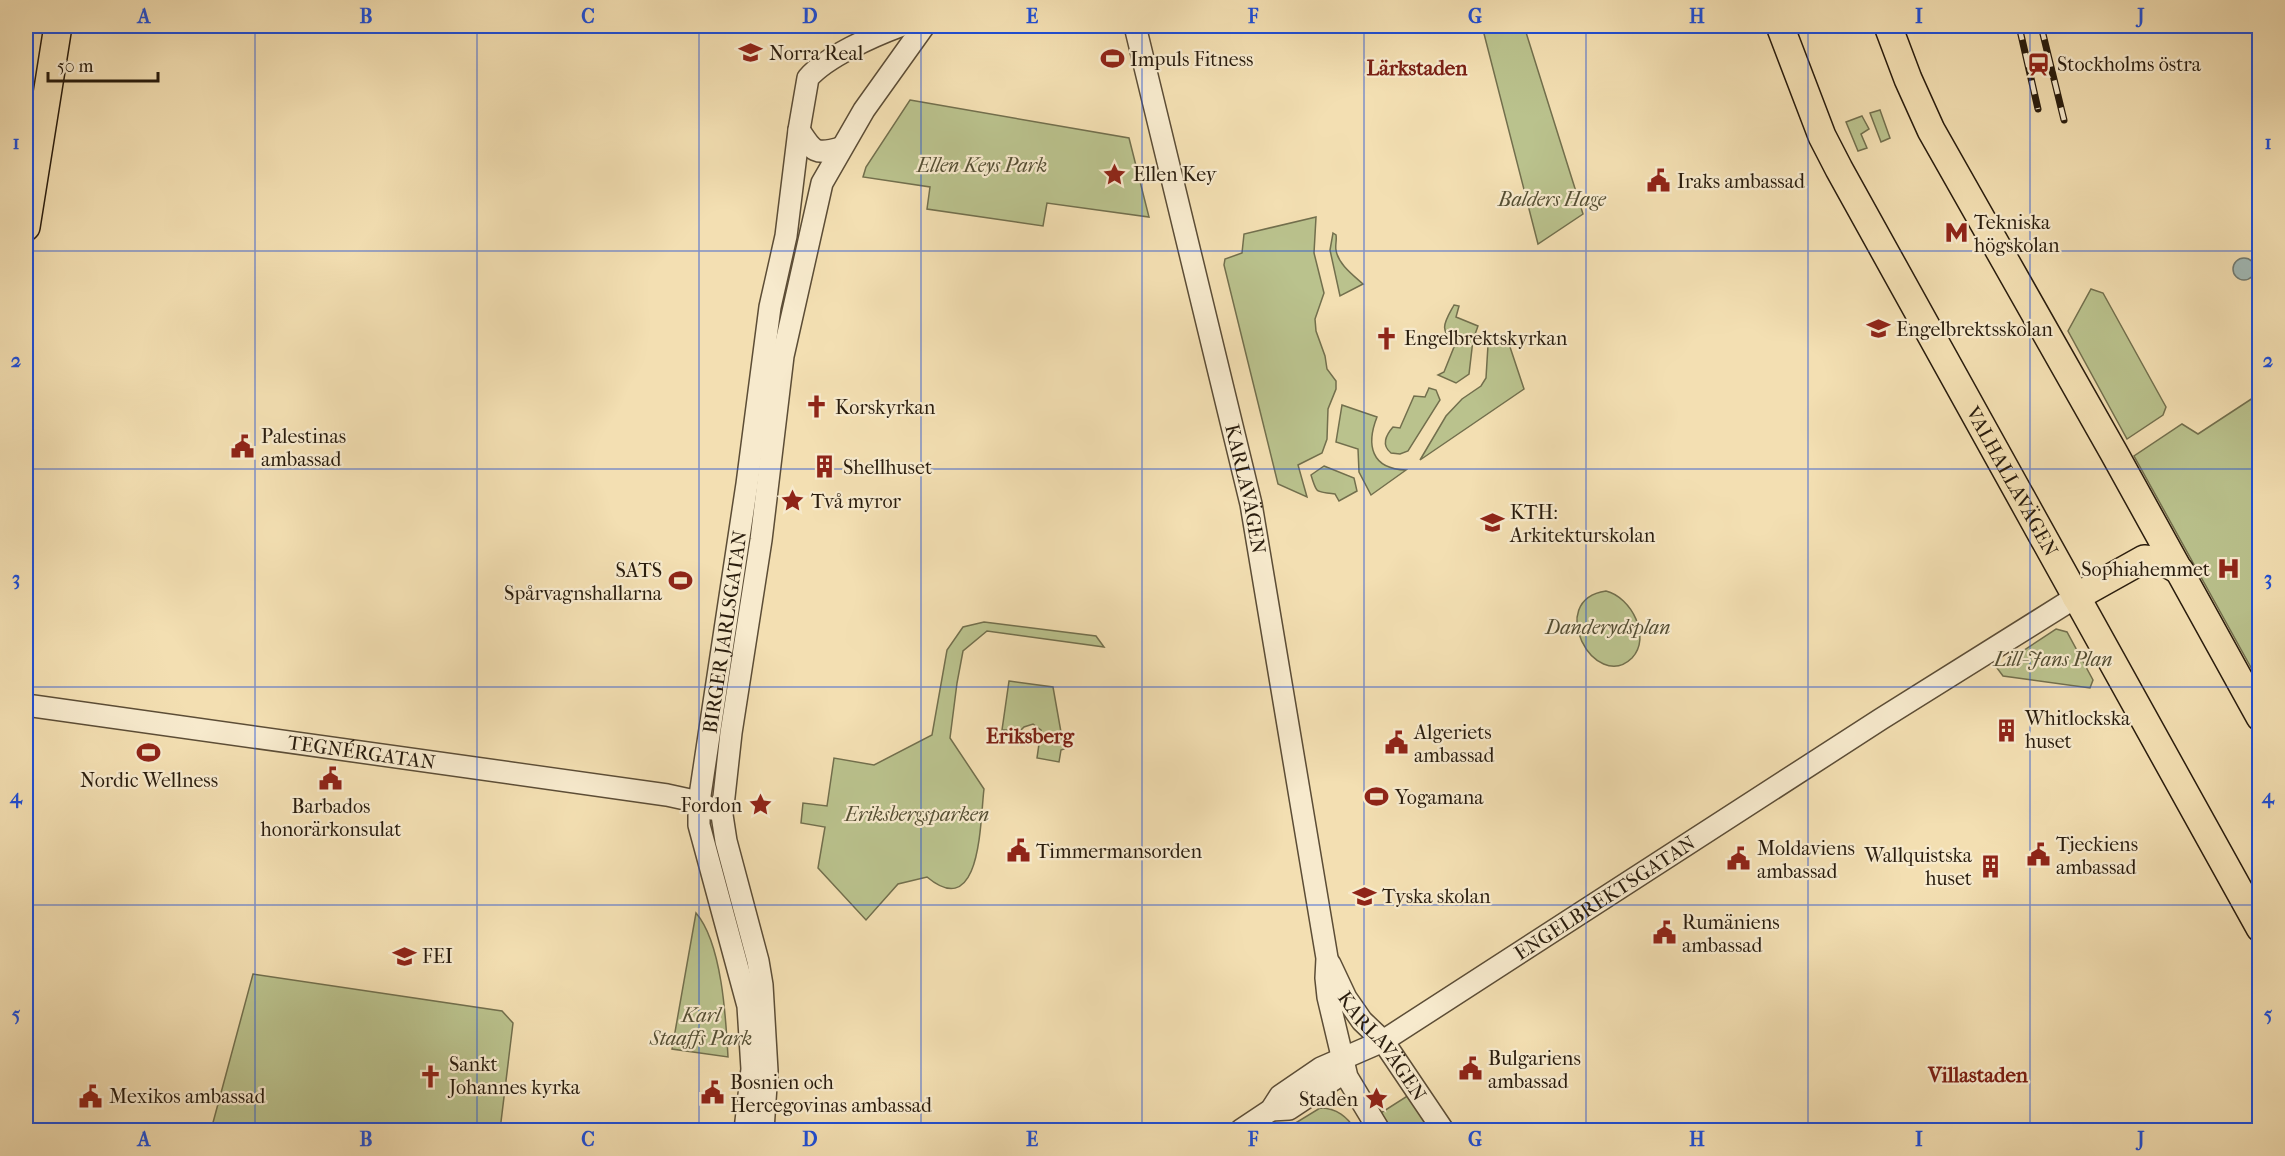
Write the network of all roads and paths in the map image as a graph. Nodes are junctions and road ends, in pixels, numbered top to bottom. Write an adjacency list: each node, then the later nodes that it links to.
1 (41, 26): 8 (main road)
2 (58, 26): 11 (main road)
3 (900, 26): 9 (street, BIRGER JARLSGATAN)
4 (924, 26): 10 (street, BIRGER JARLSGATAN)
5 (1135, 26): 23 (street, KARLAVÄGEN)
6 (1780, 26): 13 (main road, VALHALLAVÄGEN)
7 (1888, 26): 12 (main road)
8 (26, 122)
9 (799, 130): 10 (street); 18 (street, BIRGER JARLSGATAN)
10 (841, 148): 19 (street, BIRGER JARLSGATAN)
11 (26, 227)
12 (2156, 529): 13 (main road); 14 (main road)
13 (2061, 569): 15 (main road, VALHALLAVÄGEN)
14 (2180, 571): 15 (main road); 17 (main road)
15 (2076, 597): 22 (main road, VALHALLAVÄGEN); 24 (street, ENGELBREKTSGATAN)
16 (26, 705): 18 (street, TEGNÉRGATAN)
17 (2259, 717)
18 (699, 802): 19 (street); 21 (street, BIRGER JARLSGATAN)
19 (722, 815): 20 (street, BIRGER JARLSGATAN)
20 (726, 841): 21 (street); 27 (street, BIRGER JARLSGATAN)
21 (706, 852): 26 (street, BIRGER JARLSGATAN)
22 (2259, 928)
23 (1327, 958): 24 (street, KARLAVÄGEN); 25 (street, KARLAVÄGEN)
24 (1383, 1041): 25 (street, ENGELBREKTSGATAN); 30 (street, KARLAVÄGEN)
25 (1344, 1065): 28 (street, ENGELBREKTSGATAN); 29 (street, KARLAVÄGEN)
26 (746, 1131)
27 (763, 1131)
28 (1241, 1131)
29 (1379, 1131)
30 (1443, 1131)

